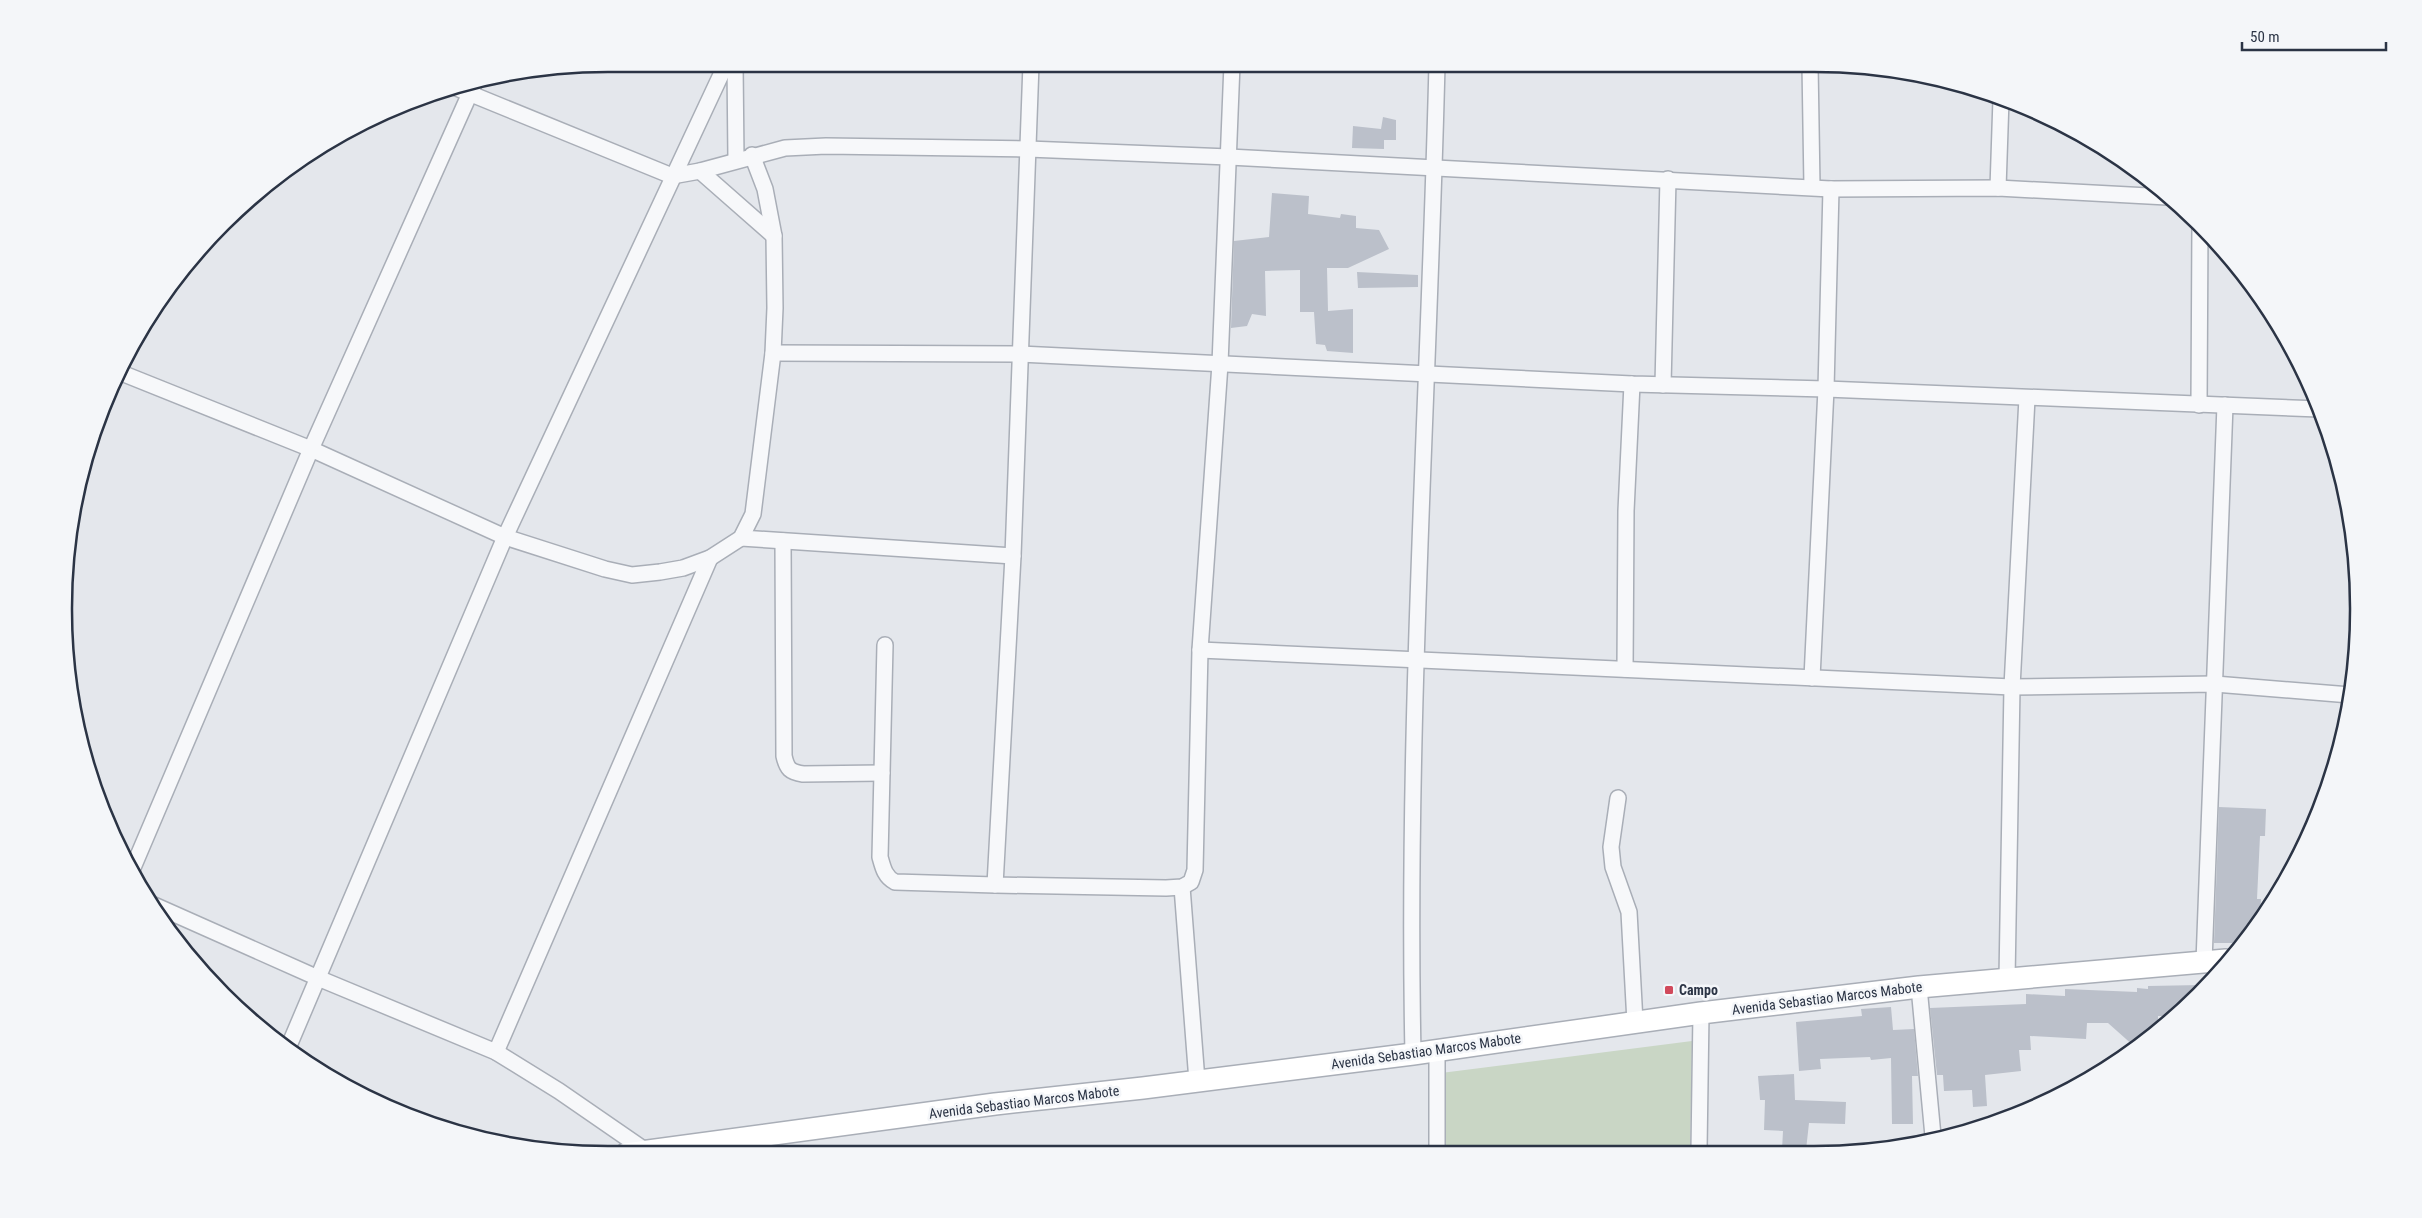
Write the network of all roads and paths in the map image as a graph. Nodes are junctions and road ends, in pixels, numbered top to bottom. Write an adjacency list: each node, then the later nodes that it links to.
1 (722, 72): 16 (street)
2 (735, 72): 13 (street)
3 (1031, 72): 10 (street)
4 (1232, 72): 12 (street)
5 (1437, 72): 14 (street)
6 (1810, 72): 18 (street)
7 (476, 90): 16 (street)
8 (471, 91): 36 (street)
9 (2001, 107): 19 (street)
10 (1028, 149): 11 (street); 12 (street); 25 (street)
11 (752, 155): 13 (street); 22 (street)
12 (1229, 157): 14 (street); 26 (street)
13 (736, 160): 15 (street)
14 (1435, 167): 17 (street); 27 (street)
15 (700, 170): 16 (street); 22 (street)
16 (672, 176): 37 (street)
17 (1668, 179): 18 (street); 30 (street)
18 (1812, 187): 20 (street)
19 (1998, 188): 20 (street); 21 (street)
20 (1831, 189): 31 (street)
21 (2156, 196)
22 (774, 236): 24 (street)
23 (2200, 238): 33 (street)
24 (773, 353): 25 (street); 38 (street)
25 (1020, 354): 26 (street); 40 (street)
26 (1220, 364): 27 (street); 43 (street)
27 (1428, 373): 29 (street); 44 (street)
28 (127, 375): 36 (street)
29 (1632, 384): 30 (street); 45 (street)
30 (1663, 385): 31 (street)
31 (1826, 389): 32 (street); 46 (street)
32 (2027, 398): 33 (street); 48 (street)
33 (2199, 405): 34 (street)
34 (2225, 406): 35 (street); 47 (street)
35 (2311, 409)
36 (311, 449): 37 (street); 52 (street)
37 (505, 537): 41 (street); 58 (street)
38 (741, 538): 39 (street); 41 (street)
39 (783, 541): 40 (street); 50 (street)
40 (1013, 556): 53 (street)
41 (710, 558): 65 (street)
42 (885, 645): 50 (street)
43 (1200, 650): 44 (street); 54 (street)
44 (1416, 659): 45 (street); 66 (street)
45 (1625, 669): 46 (street)
46 (1812, 678): 48 (street)
47 (2214, 684): 48 (street); 49 (street); 57 (street)
48 (2012, 687): 59 (street)
49 (2342, 694)
50 (882, 773): 53 (street)
51 (1618, 798): 62 (street)
52 (136, 861)
53 (995, 885): 54 (street)
54 (1182, 887): 67 (street)
55 (165, 910): 58 (street)
56 (2218, 961): 57 (main road, Avenida Sebastiao Marcos Mabote)
57 (2204, 962): 59 (main road, Avenida Sebastiao Marcos Mabote)
58 (318, 978): 63 (street); 65 (street)
59 (2006, 979): 60 (main road, Avenida Sebastiao Marcos Mabote)
60 (1919, 987): 61 (main road, Avenida Sebastiao Marcos Mabote); 68 (street)
61 (1701, 1013): 62 (main road, Avenida Sebastiao Marcos Mabote); 72 (street)
62 (1635, 1022): 64 (main road, Avenida Sebastiao Marcos Mabote)
63 (291, 1041)
64 (1436, 1050): 66 (main road, Avenida Sebastiao Marcos Mabote); 71 (street)
65 (496, 1052): 69 (street)
66 (1413, 1054): 67 (main road, Avenida Sebastiao Marcos Mabote)
67 (1198, 1081): 70 (main road, Avenida Sebastiao Marcos Mabote)
68 (1933, 1132)
69 (628, 1146)
70 (681, 1146)
71 (1437, 1146)
72 (1699, 1146)

